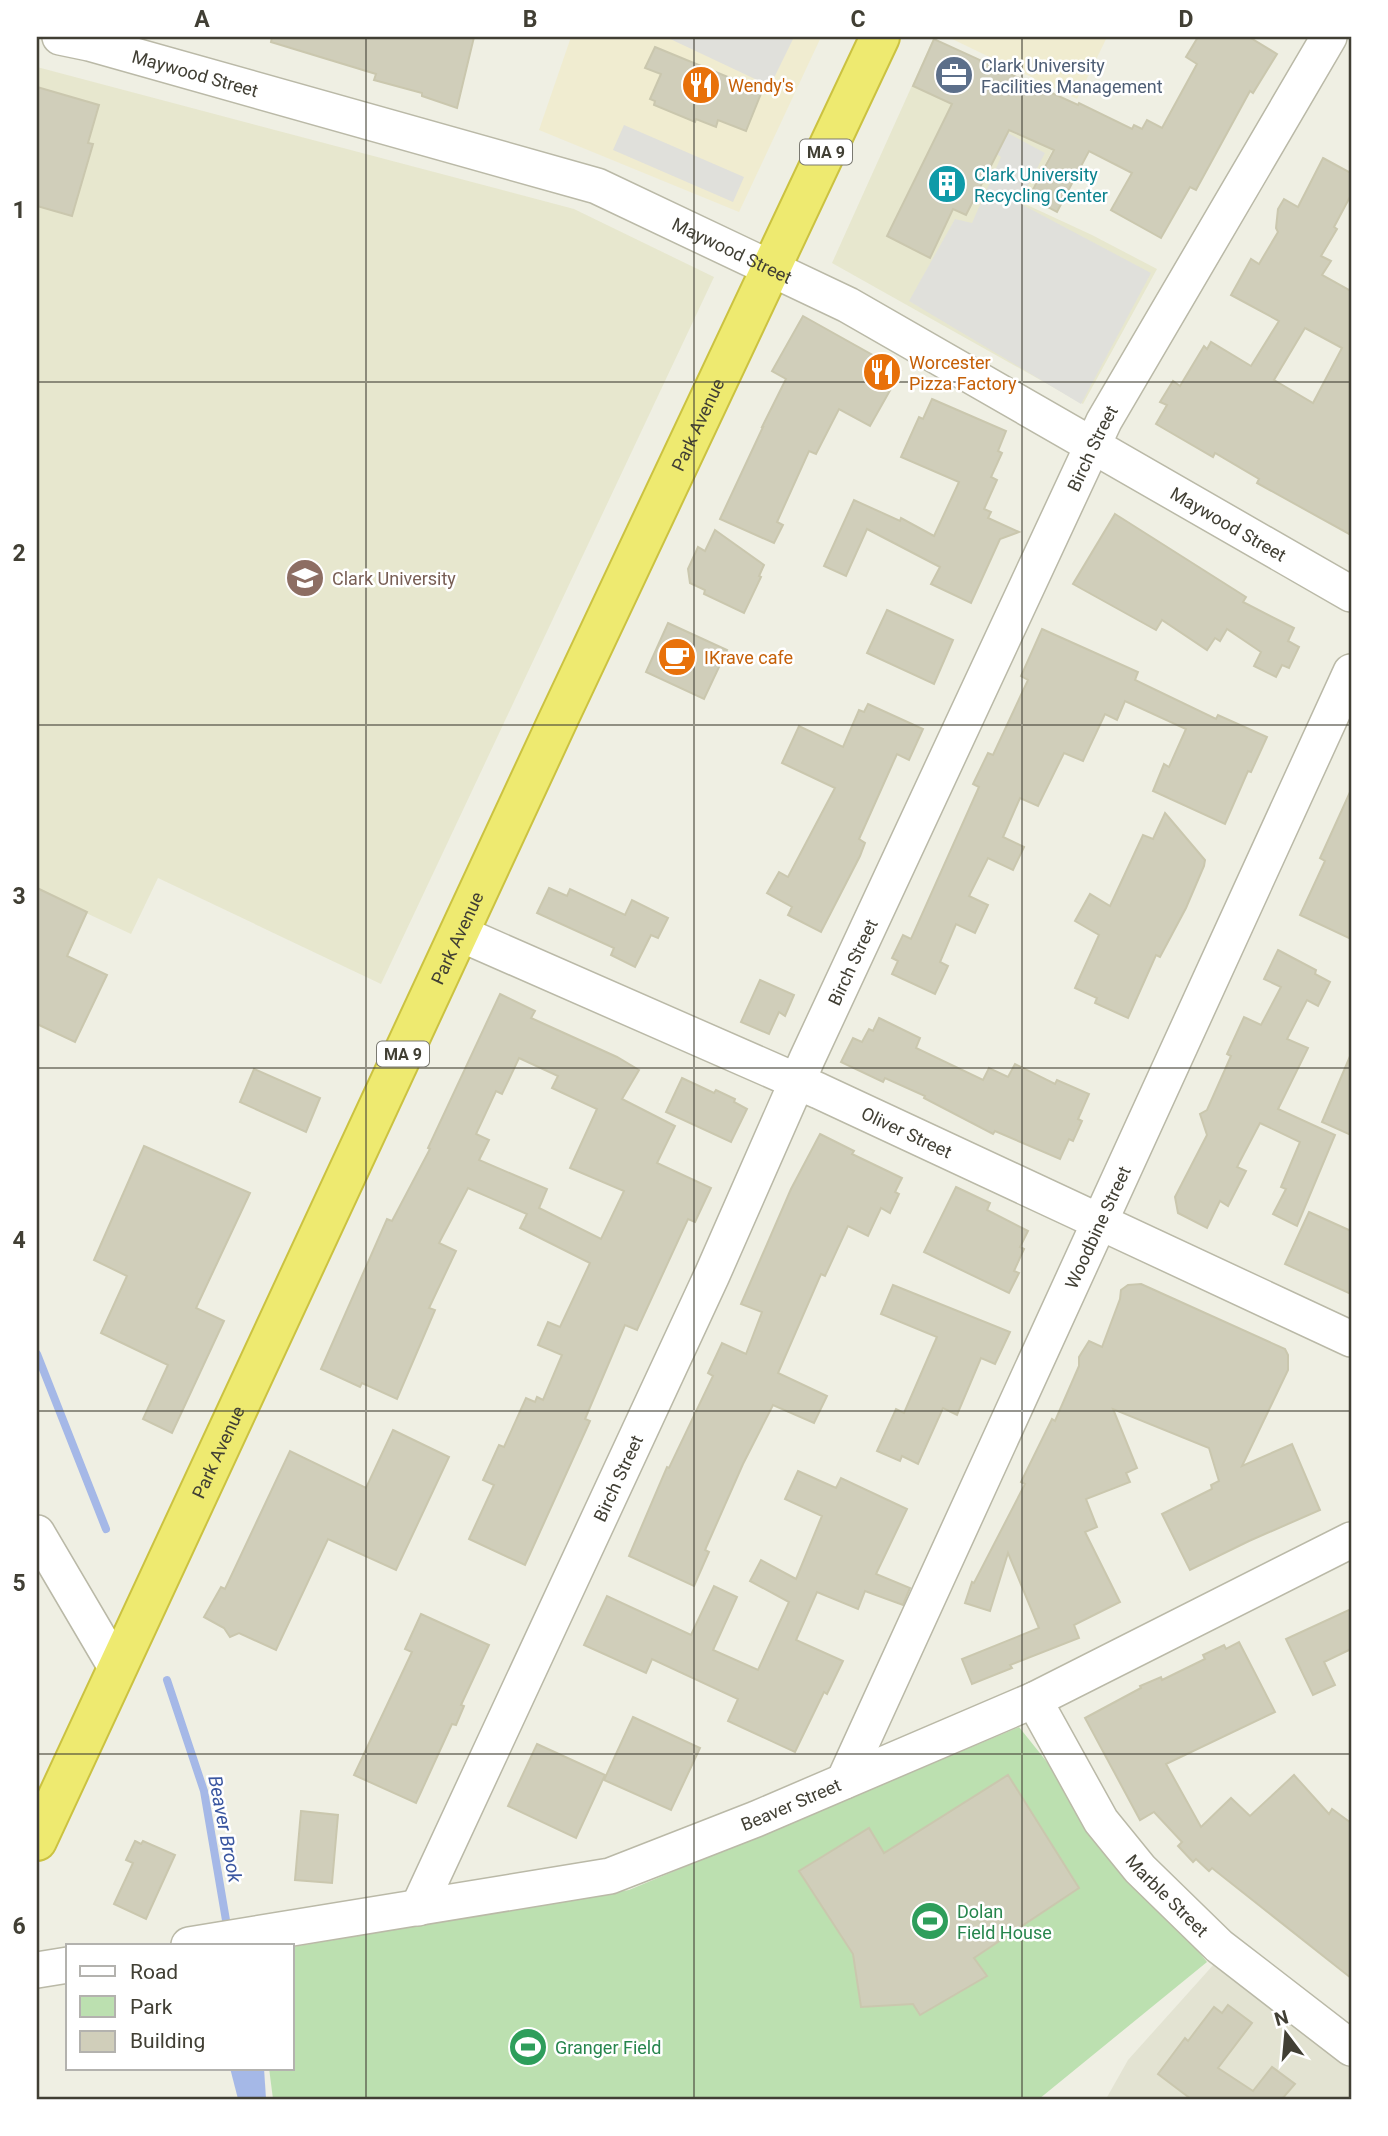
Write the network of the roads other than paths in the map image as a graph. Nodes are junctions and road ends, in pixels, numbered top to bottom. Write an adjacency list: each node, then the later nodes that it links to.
1 (880, 37): 4 (highway, Park Avenue / MA 9)
2 (1329, 37): 5 (street, Birch Street)
3 (80, 39): 4 (street, Maywood Street)
4 (773, 268): 5 (street, Maywood Street); 8 (highway, Park Avenue / MA 9)
5 (1093, 445): 6 (street, Maywood Street); 9 (street, Birch Street)
6 (1351, 594)
7 (1351, 673): 10 (street, Woodbine Street)
8 (459, 933): 9 (street, Oliver Street); 14 (highway, Park Avenue / MA 9)
9 (796, 1082): 10 (street, Oliver Street); 18 (street, Birch Street)
10 (1099, 1223): 11 (street, Oliver Street); 16 (street, Woodbine Street)
11 (1351, 1339)
12 (37, 1533): 14 (street)
13 (1351, 1540): 15 (street, Beaver Street)
14 (117, 1669): 17 (highway, Park Avenue / MA 9)
15 (1034, 1700): 16 (street, Beaver Street); 22 (street, Marble Street)
16 (844, 1781): 18 (street, Beaver Street)
17 (41, 1820)
18 (418, 1908): 19 (street, Beaver Street)
19 (199, 1944)
20 (66, 1965): 21 (street)
21 (37, 1970)
22 (1351, 2048)

